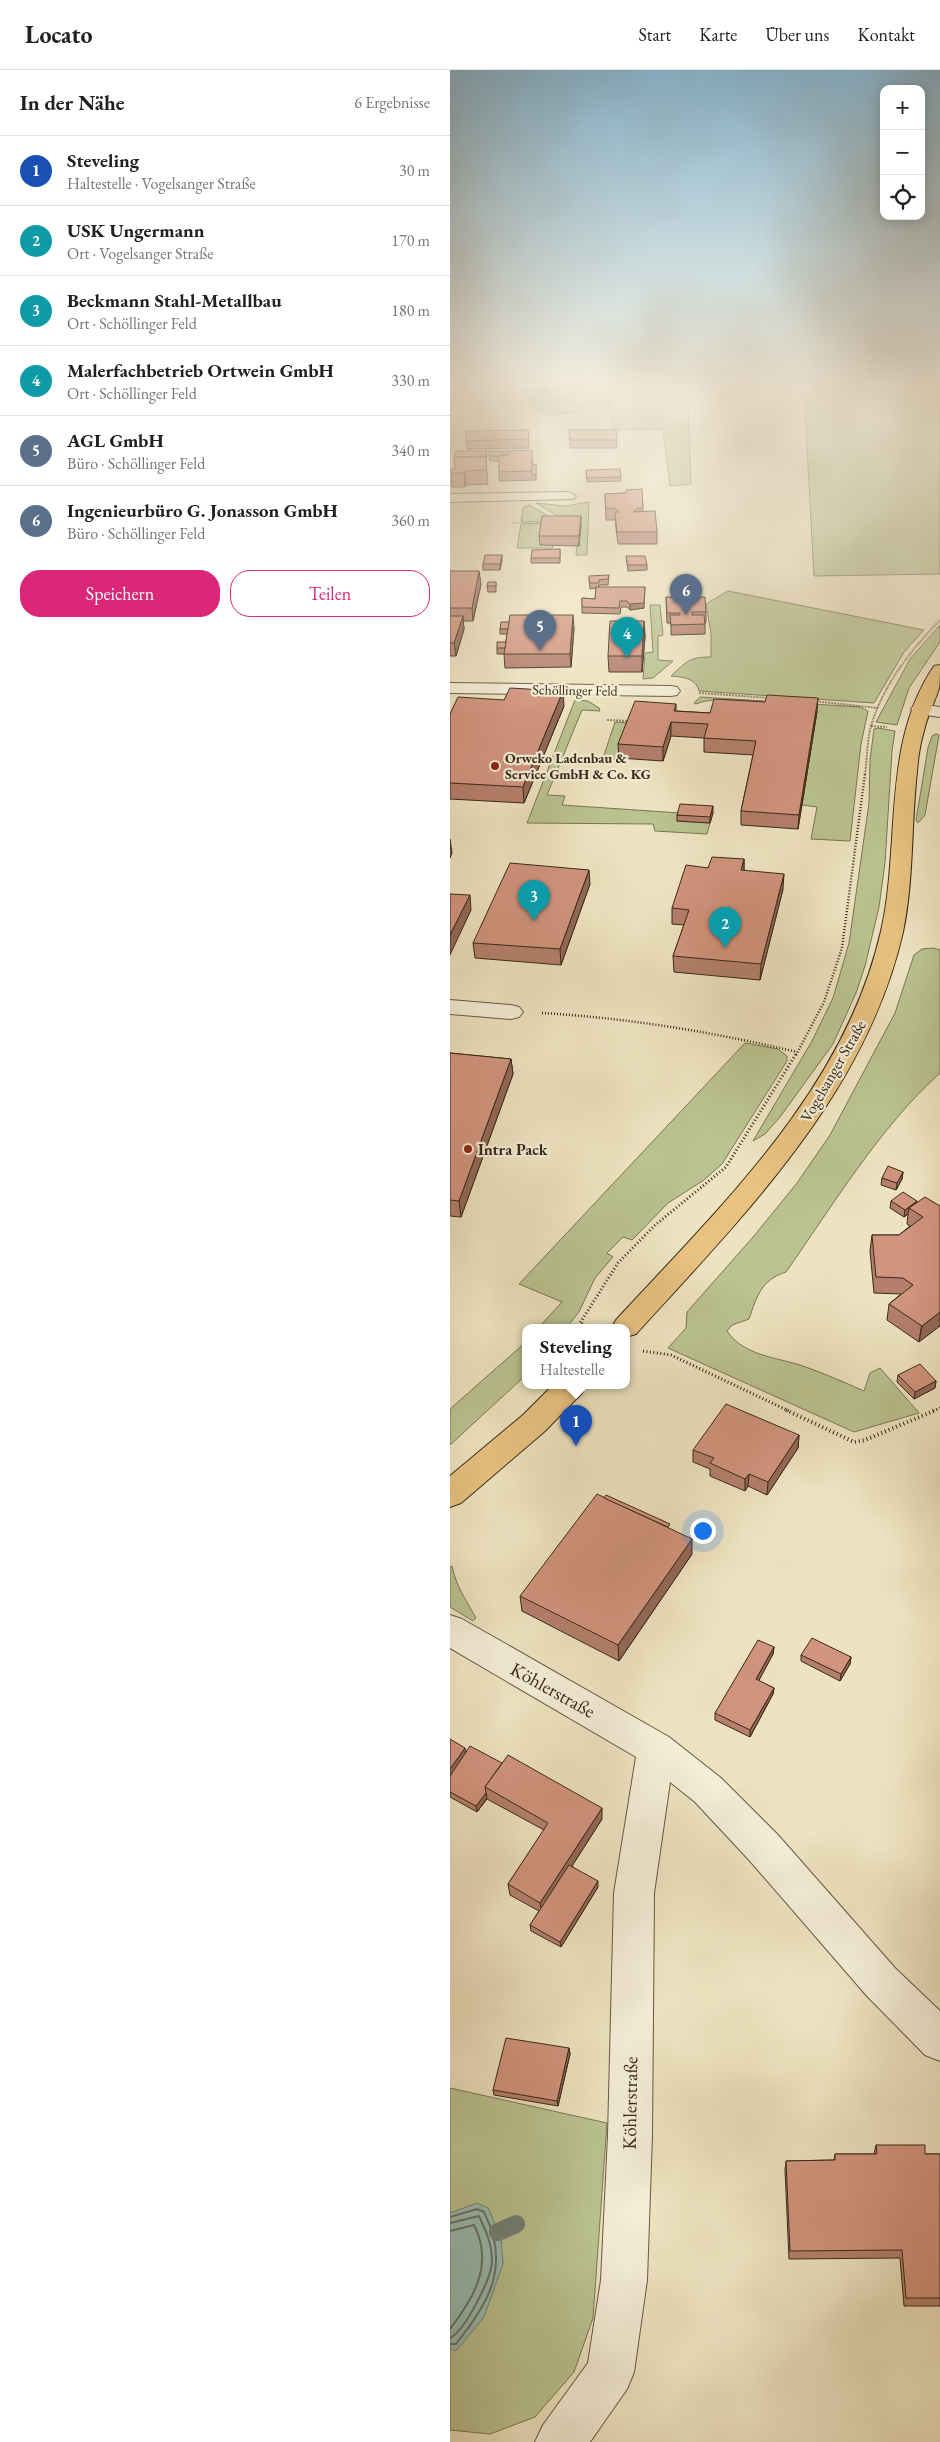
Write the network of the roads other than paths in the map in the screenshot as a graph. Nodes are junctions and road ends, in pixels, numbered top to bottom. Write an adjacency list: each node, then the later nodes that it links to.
1 (569, 496): 2 (street)
2 (450, 498)
3 (940, 670): 6 (main road, Vogelsanger Straße)
4 (450, 688): 5 (street, Schöllinger Feld)
5 (671, 691)
6 (920, 709): 7 (street); 10 (main road, Vogelsanger Straße)
7 (940, 712)
8 (450, 1007): 9 (street)
9 (511, 1012)
10 (629, 1324)
11 (567, 1389): 12 (main road)
12 (450, 1494)
13 (450, 1630): 14 (street, Köhlerstraße)
14 (656, 1749): 15 (street, Köhlerstraße); 16 (street, Köhlerstraße)
15 (940, 2040)
16 (560, 2442)

